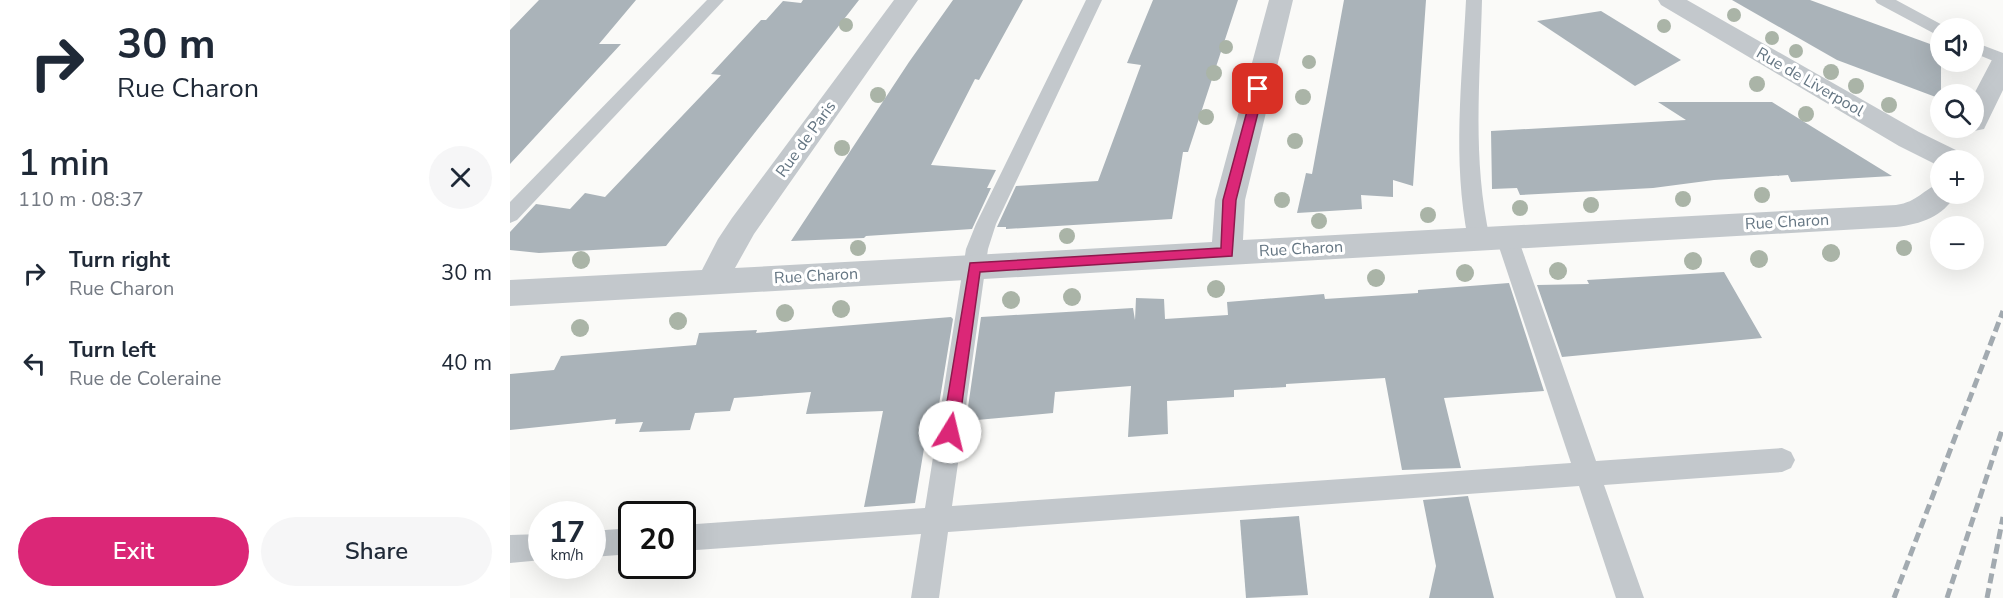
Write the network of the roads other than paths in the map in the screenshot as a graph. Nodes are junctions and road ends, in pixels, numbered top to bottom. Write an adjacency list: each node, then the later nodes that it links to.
1 (716, 0): 14 (lane)
2 (906, 0): 18 (street, Rue de Paris)
3 (1094, 0): 17 (lane)
4 (1281, 0): 16 (street)
5 (1474, 0): 15 (lane)
6 (1670, 0): 12 (street, Rue de Liverpool)
7 (1882, 0): 8 (lane)
8 (1930, 24)
9 (1984, 51): 10 (lane)
10 (2003, 60): 11 (street)
11 (1984, 101)
12 (1933, 150)
13 (1932, 204): 15 (street, Rue Charon)
14 (510, 215)
15 (1493, 238): 16 (street, Rue Charon); 21 (lane)
16 (1227, 253): 17 (street, Rue Charon)
17 (974, 267): 18 (street, Rue Charon); 22 (lane)
18 (713, 281): 19 (street, Rue Charon)
19 (510, 293)
20 (1782, 460): 21 (lane)
21 (1589, 474): 22 (lane); 27 (lane)
22 (936, 522): 23 (lane); 26 (lane)
23 (696, 537)
24 (528, 548): 25 (lane)
25 (510, 549)
26 (925, 598)
27 (1630, 598)

